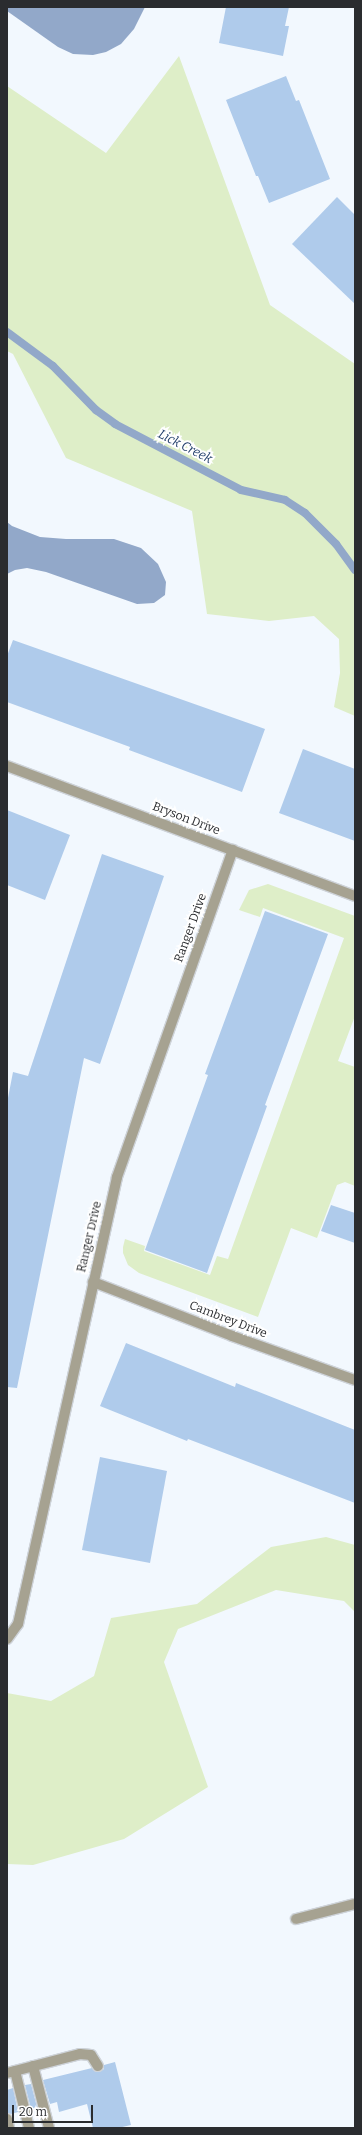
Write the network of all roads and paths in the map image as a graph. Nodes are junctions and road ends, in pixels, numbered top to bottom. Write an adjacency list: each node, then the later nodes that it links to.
1 (7, 766): 2 (street, Bryson Drive)
2 (233, 850): 3 (street, Bryson Drive); 4 (street, Ranger Drive)
3 (355, 896)
4 (93, 1282): 5 (street, Cambrey Drive); 6 (street, Ranger Drive)
5 (355, 1380)
6 (7, 1638)
7 (355, 1904): 8 (street)
8 (296, 1919)
9 (33, 2066): 10 (street); 11 (street); 15 (street)
10 (98, 2066)
11 (11, 2072): 14 (street)
12 (7, 2119): 13 (street)
13 (9, 2128)
14 (29, 2128)
15 (49, 2128)

